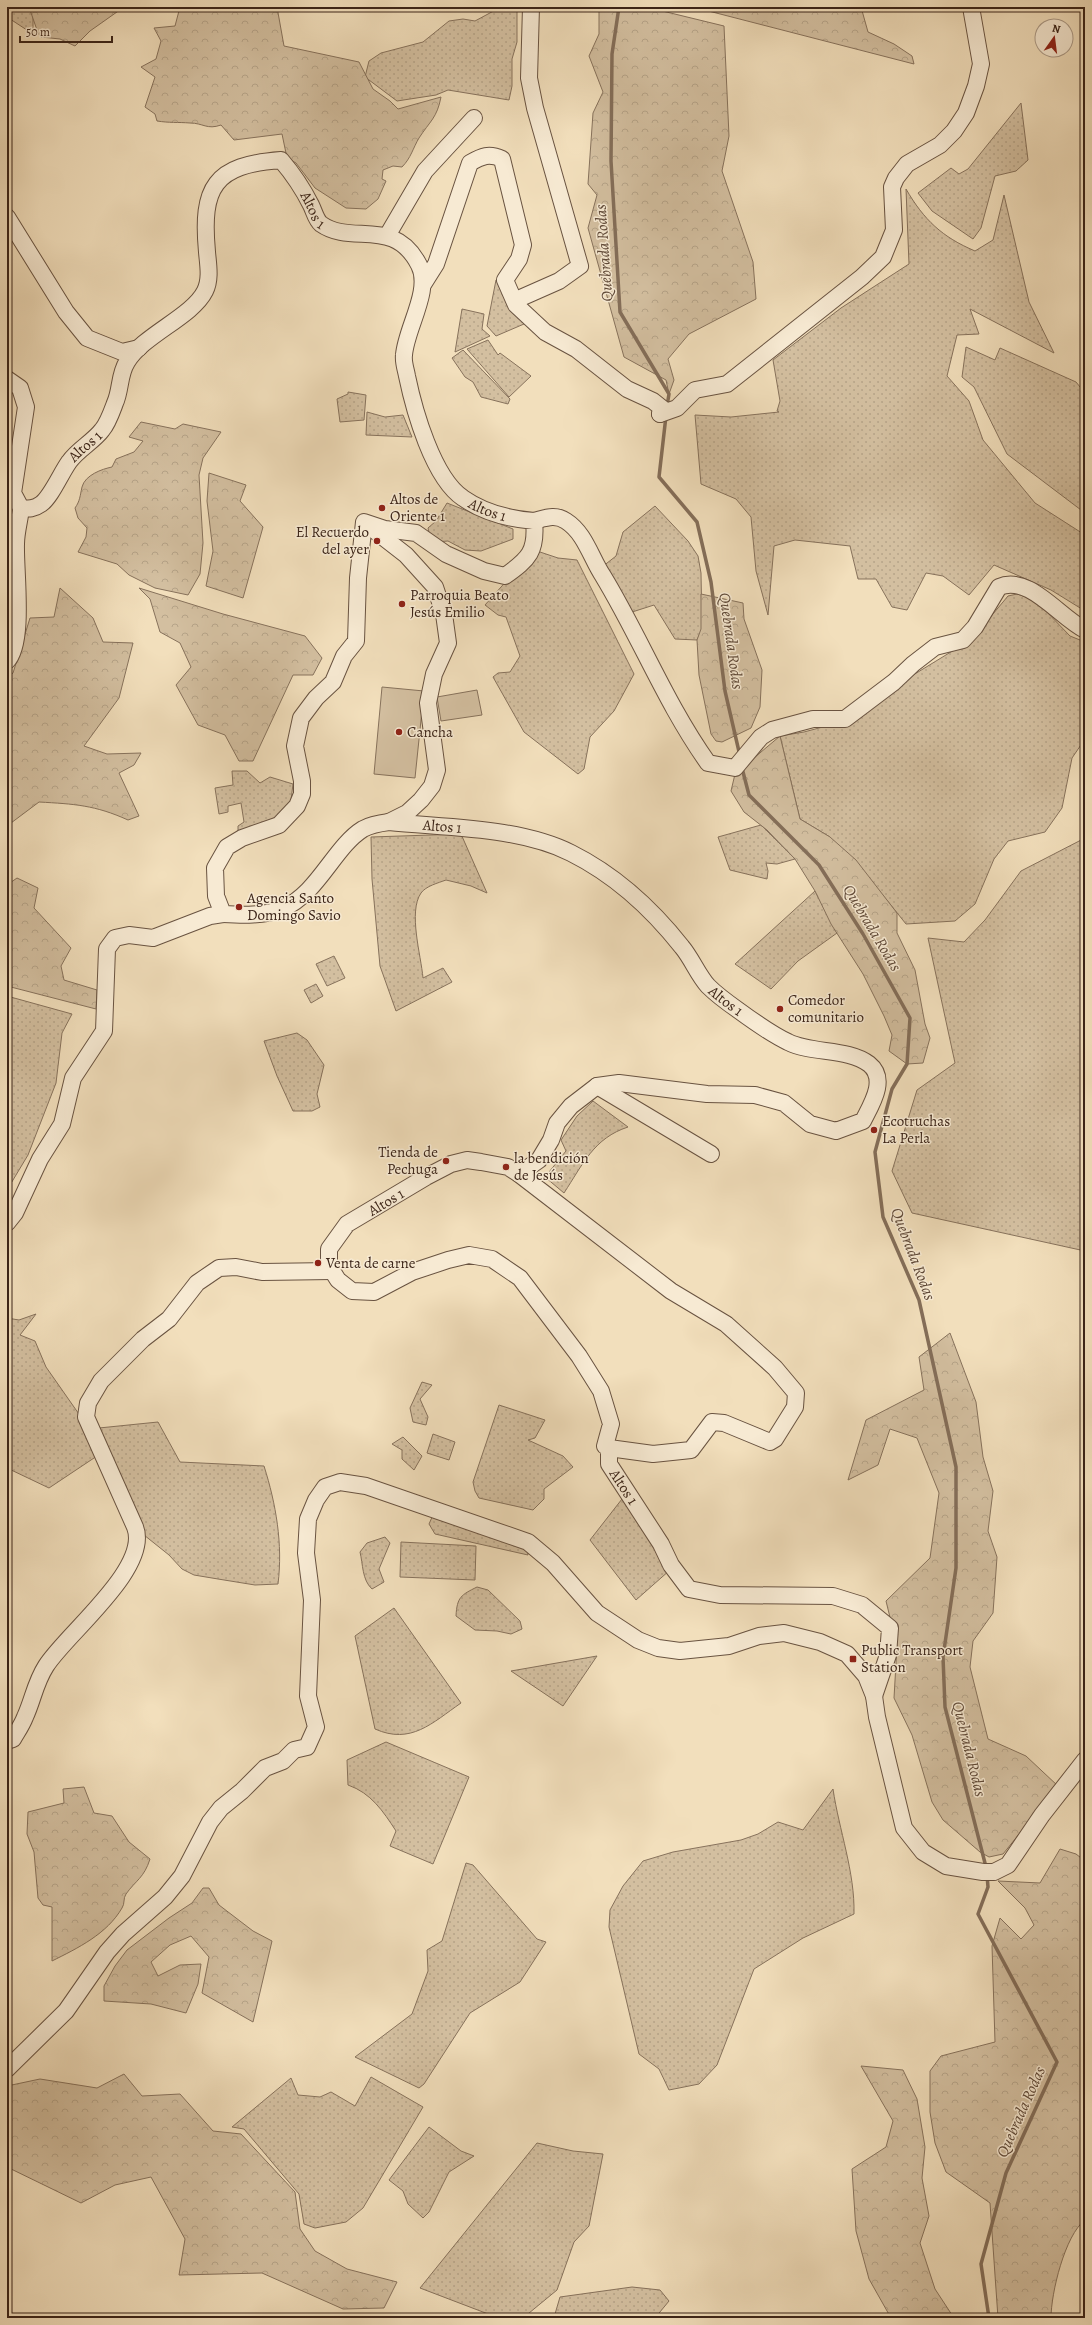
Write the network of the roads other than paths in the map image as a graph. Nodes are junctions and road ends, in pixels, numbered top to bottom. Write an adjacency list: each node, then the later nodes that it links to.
1 (531, 7): 7 (street)
2 (971, 7): 7 (street)
3 (474, 118): 5 (street)
4 (7, 217): 8 (street)
5 (387, 236): 6 (street, Altos 1); 8 (street, Altos 1)
6 (424, 283): 7 (street); 11 (street, Altos 1)
7 (516, 300)
8 (139, 348): 10 (street, Altos 1)
9 (7, 379): 10 (street)
10 (21, 508): 14 (street)
11 (534, 521): 12 (street); 13 (street)
12 (364, 522): 15 (street); 16 (street)
13 (1085, 630)
14 (7, 661)
15 (390, 822): 16 (street, Altos 1); 17 (street, Altos 1)
16 (224, 914): 20 (street, Altos 1)
17 (597, 1086): 18 (street); 19 (street, Altos 1)
18 (710, 1154)
19 (519, 1174): 21 (street, Altos 1); 22 (street)
20 (7, 1223)
21 (332, 1271): 22 (street, Altos 1); 24 (street)
22 (609, 1448): 23 (street, Altos 1)
23 (874, 1696): 25 (street); 26 (street)
24 (7, 1741)
25 (1085, 1760)
26 (7, 2069)

